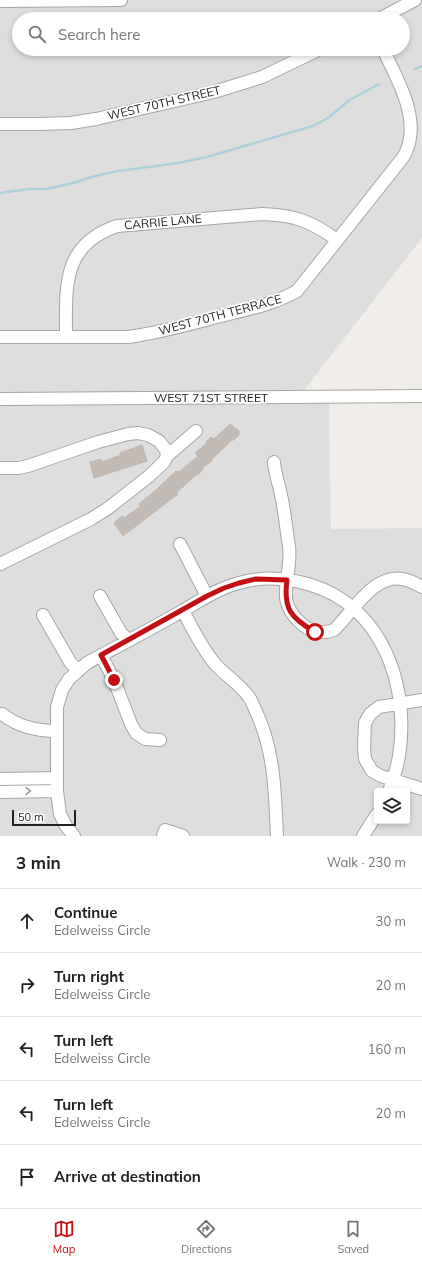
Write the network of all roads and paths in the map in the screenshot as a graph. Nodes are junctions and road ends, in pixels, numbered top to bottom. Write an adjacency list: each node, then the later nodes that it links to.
1 (121, 0): 3 (street)
2 (415, 0): 4 (street)
3 (0, 1)
4 (392, 12)
5 (306, 56): 7 (street, WEST 70TH STREET)
6 (386, 56): 8 (street, WEST 70TH TERRACE)
7 (0, 124)
8 (337, 240): 10 (street, WEST 70TH TERRACE); 10 (street, CARRIE LANE)
9 (0, 337): 10 (street, WEST 70TH TERRACE)
10 (66, 337)
11 (422, 396): 12 (street, WEST 71ST STREET)
12 (0, 399)
13 (196, 431): 14 (street)
14 (167, 456): 16 (street); 18 (street)
15 (274, 462): 19 (street)
16 (0, 468)
17 (180, 544): 22 (street)
18 (0, 564)
19 (287, 580): 22 (street); 23 (street); 23 (street)
20 (422, 587): 23 (street)
21 (100, 596): 26 (street)
22 (207, 596): 24 (street)
23 (354, 609): 30 (street)
24 (183, 611): 26 (street); 44 (street)
25 (43, 615): 28 (street)
26 (128, 640): 27 (street)
27 (101, 655): 28 (street); 33 (street)
28 (77, 670): 32 (street)
29 (422, 700): 30 (street)
30 (399, 703): 36 (street); 36 (street)
31 (2, 714): 32 (street)
32 (57, 731): 34 (street)
33 (160, 740)
34 (57, 778): 35 (street); 38 (street)
35 (0, 779)
36 (391, 785): 37 (street)
37 (422, 790)
38 (57, 791): 39 (street, one-way to 38); 41 (street)
39 (0, 792)
40 (374, 819): 45 (street)
41 (69, 835)
42 (163, 836): 43 (street)
43 (183, 836)
44 (277, 836)
45 (363, 836)

